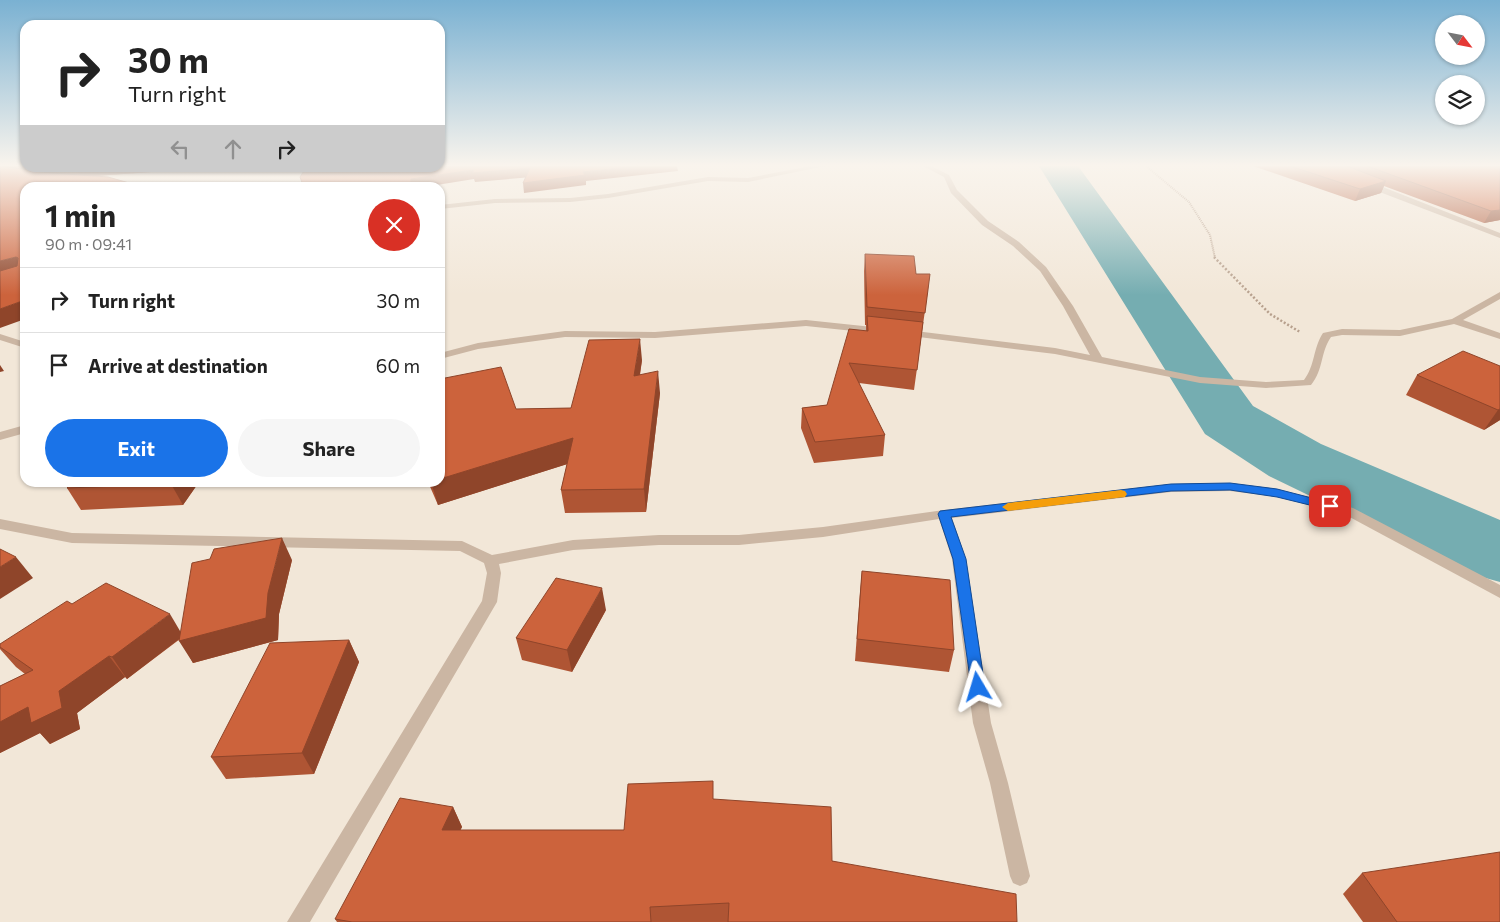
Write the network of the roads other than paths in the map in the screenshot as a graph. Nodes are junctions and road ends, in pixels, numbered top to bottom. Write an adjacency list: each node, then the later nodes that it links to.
1 (972, 209): 10 (street)
2 (1431, 209): 3 (street)
3 (1500, 236)
4 (1500, 296): 5 (street)
5 (1455, 322): 6 (street); 10 (street)
6 (1500, 336)
7 (0, 337): 8 (street)
8 (20, 343)
9 (445, 355): 10 (street)
10 (1098, 359)
11 (20, 430): 12 (street)
12 (0, 436)
13 (944, 514): 15 (street); 16 (street); 17 (street)
14 (0, 524): 15 (street)
15 (491, 560): 18 (street)
16 (1500, 592)
17 (1020, 876)
18 (298, 922)

